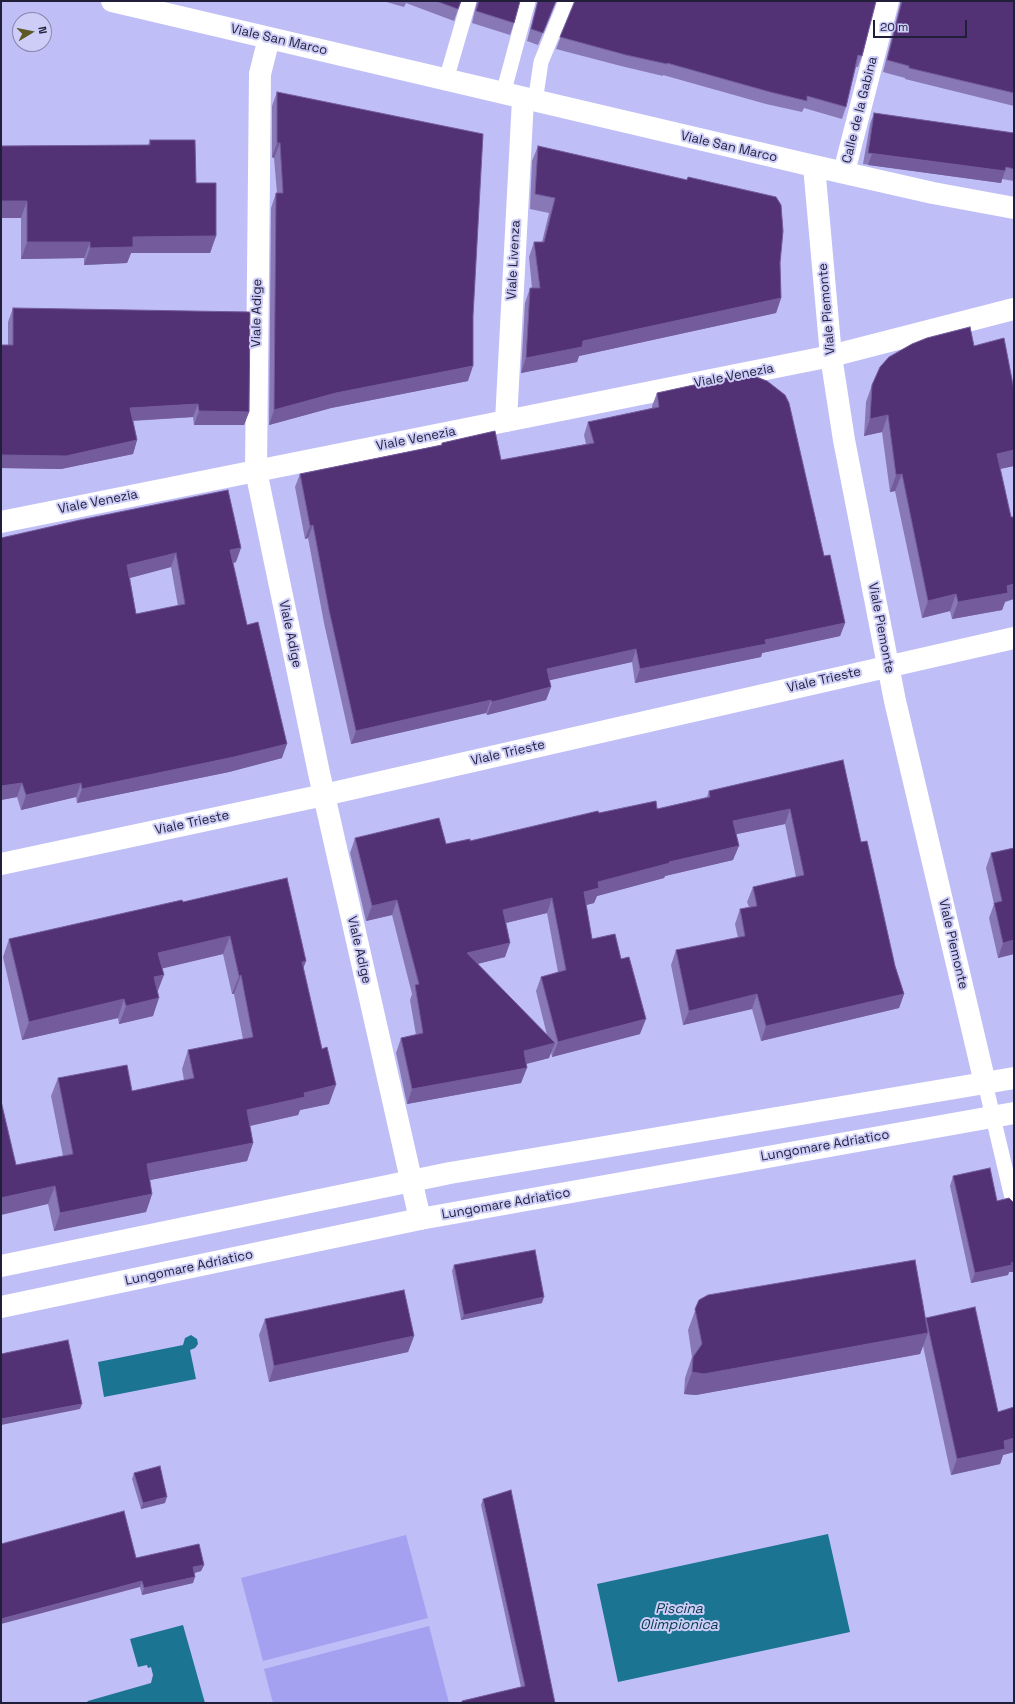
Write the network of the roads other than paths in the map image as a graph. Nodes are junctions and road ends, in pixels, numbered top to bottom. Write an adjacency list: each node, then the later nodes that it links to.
1 (469, 1): 7 (lane)
2 (528, 1): 8 (lane)
3 (566, 1): 8 (lane)
4 (888, 1): 10 (street, Calle de la Gabina)
5 (116, 2): 6 (street, Viale San Marco)
6 (269, 38): 7 (street, Viale San Marco); 15 (street, Viale Adige)
7 (446, 80): 8 (street, Viale San Marco)
8 (520, 98): 9 (street, Viale San Marco); 14 (street, Viale Livenza)
9 (814, 166): 10 (street, Viale San Marco); 13 (street, Viale Piemonte)
10 (844, 172): 11 (street, Viale San Marco)
11 (1014, 208)
12 (1014, 309): 13 (street)
13 (831, 356): 14 (street, Viale Venezia); 18 (street, Viale Piemonte)
14 (506, 421): 15 (street, Viale Venezia)
15 (256, 471): 16 (street, Viale Venezia); 19 (street, Viale Adige)
16 (1, 522)
17 (1014, 638): 18 (street, Viale Trieste)
18 (888, 666): 19 (street, Viale Trieste); 22 (street, Viale Piemonte)
19 (324, 795): 20 (street, Viale Trieste); 25 (street, Viale Adige)
20 (1, 864)
21 (1014, 1078): 22 (street)
22 (985, 1083): 24 (lane); 25 (street)
23 (1014, 1113): 24 (street, Lungomare Adriatico)
24 (992, 1116): 26 (lane); 27 (street, Lungomare Adriatico)
25 (412, 1180): 27 (street, Viale Adige); 28 (street)
26 (1014, 1206)
27 (420, 1220): 29 (street, Lungomare Adriatico)
28 (1, 1266)
29 (1, 1307)

